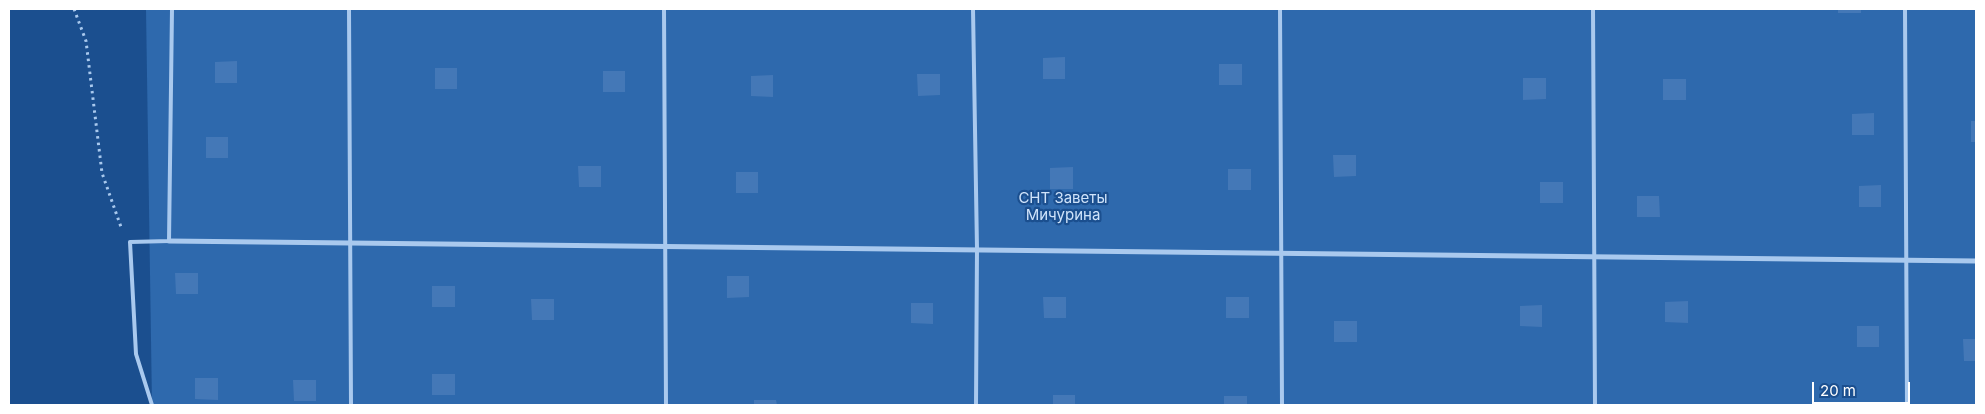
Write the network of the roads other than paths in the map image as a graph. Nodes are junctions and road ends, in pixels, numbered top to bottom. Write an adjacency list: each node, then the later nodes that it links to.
1 (172, 9): 8 (lane)
2 (349, 9): 9 (lane)
3 (664, 9): 10 (lane)
4 (973, 9): 11 (lane)
5 (1280, 9): 12 (lane)
6 (1592, 9): 13 (lane)
7 (1906, 9): 14 (lane)
8 (170, 240): 9 (street); 16 (lane)
9 (350, 242): 10 (street); 17 (lane)
10 (666, 246): 11 (street); 18 (lane)
11 (977, 249): 12 (street); 19 (lane)
12 (1282, 253): 13 (street); 20 (lane)
13 (1594, 257): 14 (street); 21 (lane)
14 (1906, 260): 15 (street); 22 (lane)
15 (1976, 261)
16 (152, 405)
17 (351, 405)
18 (666, 405)
19 (976, 405)
20 (1282, 405)
21 (1594, 405)
22 (1907, 405)

